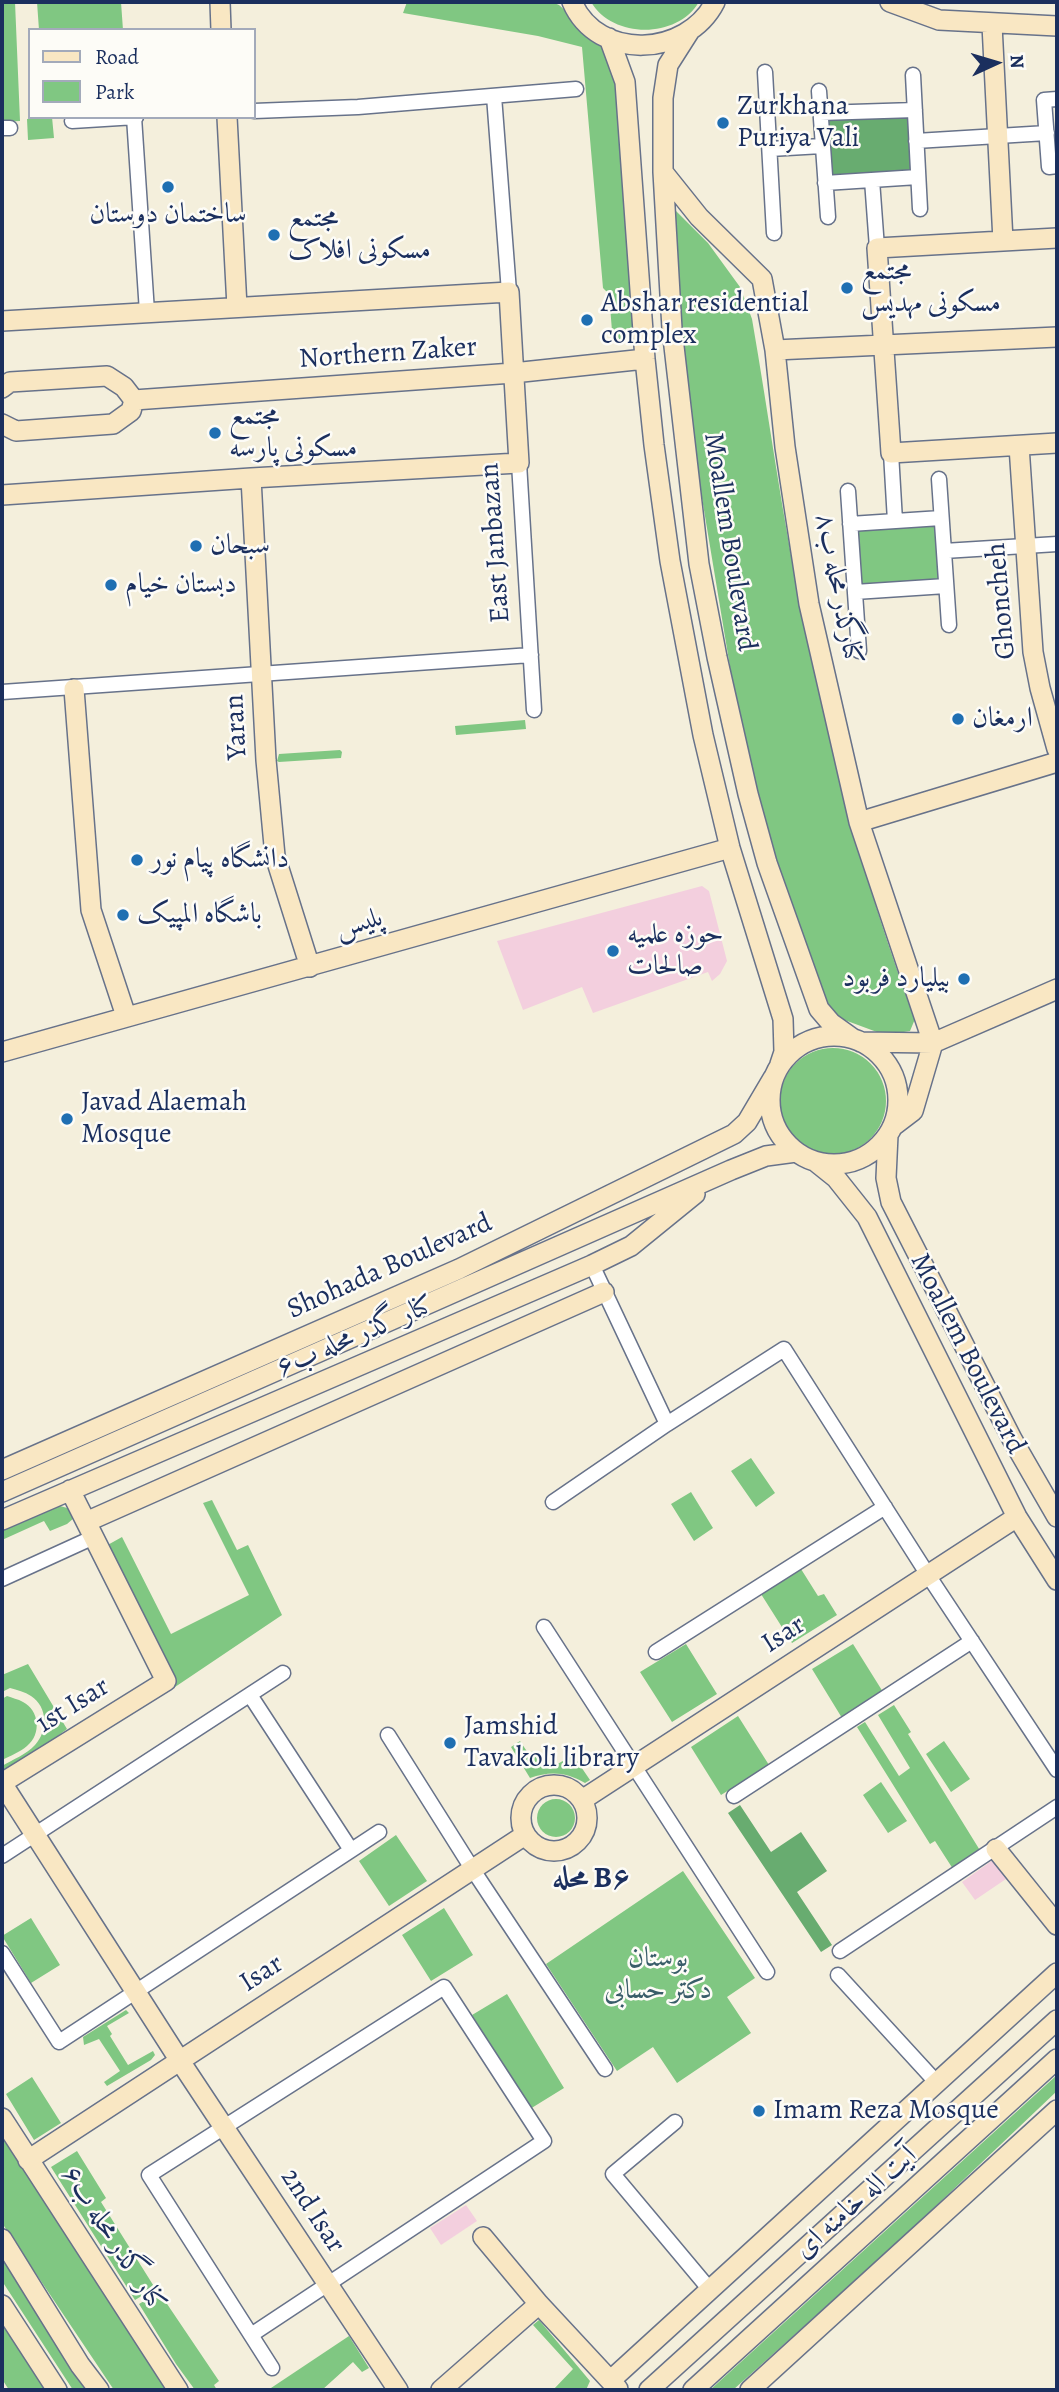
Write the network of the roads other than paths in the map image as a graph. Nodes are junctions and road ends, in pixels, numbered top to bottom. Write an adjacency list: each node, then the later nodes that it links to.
1 (220, 2): 8 (street)
2 (729, 2): 5 (street)
3 (890, 2): 6 (street)
4 (572, 4): 10 (street)
5 (712, 7): 9 (street)
6 (992, 25): 7 (street); 25 (street)
7 (1057, 26)
8 (221, 28)
9 (689, 32): 10 (street); 30 (street, Moallem Boulevard)
10 (609, 38): 47 (street, Moallem Boulevard)
11 (765, 72): 28 (street)
12 (913, 75): 17 (street)
13 (576, 89): 15 (street)
14 (819, 92): 19 (street)
15 (494, 96): 18 (street); 40 (street)
16 (1050, 100): 24 (street)
17 (915, 110): 19 (street); 26 (street)
18 (256, 111)
19 (820, 113): 27 (street)
20 (104, 119): 23 (street)
21 (135, 119): 42 (street)
22 (226, 119): 41 (street)
23 (72, 121)
24 (1047, 133): 25 (street); 29 (street)
25 (996, 136): 26 (street); 38 (street)
26 (916, 141): 31 (street)
27 (822, 146): 28 (street); 33 (street)
28 (770, 149): 36 (street)
29 (1053, 166)
30 (663, 172): 46 (street, کنارگذر محله ب۸); 79 (street, Moallem Boulevard)
31 (918, 177): 32 (street); 34 (street)
32 (872, 180): 33 (street); 39 (street)
33 (825, 183): 35 (street)
34 (920, 209)
35 (828, 217)
36 (774, 233)
37 (1057, 238): 38 (street)
38 (1003, 241): 39 (street)
39 (877, 248): 45 (street)
40 (509, 292): 41 (street); 48 (street, East Janbazan)
41 (237, 307): 42 (street)
42 (147, 312): 43 (street)
43 (2, 321)
44 (1057, 337): 45 (street)
45 (883, 345): 46 (street); 54 (street)
46 (775, 350): 77 (street, کنارگذر محله ب۸)
47 (645, 359): 48 (street, Northern Zaker); 78 (street, Moallem Boulevard)
48 (513, 373): 50 (street, Northern Zaker); 55 (street, East Janbazan)
49 (2, 388): 50 (street)
50 (134, 400): 51 (street)
51 (2, 424)
52 (1057, 443): 53 (street)
53 (1018, 446): 54 (street); 64 (street, Ghoncheh)
54 (891, 453): 61 (street)
55 (519, 463): 56 (street); 70 (street, East Janbazan)
56 (251, 478): 59 (street); 71 (street, Yaran)
57 (939, 478): 60 (street)
58 (848, 491): 62 (street)
59 (2, 495)
60 (942, 517): 61 (street); 65 (street)
61 (895, 521): 62 (street)
62 (850, 524): 67 (street)
63 (1057, 544): 64 (street)
64 (1026, 547): 65 (street); 75 (street, Ghoncheh)
65 (944, 551): 66 (street)
66 (946, 586): 67 (street); 68 (street)
67 (855, 592): 69 (street)
68 (949, 625)
69 (859, 651)
70 (531, 655): 71 (street); 74 (street, East Janbazan)
71 (262, 675): 72 (street); 81 (street, Yaran)
72 (74, 689): 73 (street); 83 (street)
73 (2, 692)
74 (534, 710)
75 (1057, 748)
76 (1057, 762): 77 (street)
77 (859, 822): 85 (street, کنارگذر محله ب۸)
78 (730, 848): 80 (street, Moallem Boulevard); 81 (street, پلیس)
79 (796, 948): 80 (street); 84 (street, Moallem Boulevard)
80 (764, 960): 87 (street, Moallem Boulevard)
81 (310, 967): 83 (street, پلیس)
82 (1057, 989): 85 (street)
83 (126, 1016): 86 (street, پلیس)
84 (856, 1040): 85 (street); 87 (street); 88 (street)
85 (933, 1043): 88 (street)
86 (2, 1052)
87 (777, 1071): 89 (street, Shohada Boulevard); 90 (street)
88 (890, 1131): 91 (street); 93 (street, Moallem Boulevard)
89 (719, 1141): 92 (street); 97 (street, Shohada Boulevard)
90 (796, 1152): 91 (street); 92 (street, Shohada Boulevard)
91 (816, 1162): 94 (street, Moallem Boulevard)
92 (723, 1174): 95 (street, کنار گذر محله ب۶); 98 (street, Shohada Boulevard)
93 (891, 1202): 94 (street); 106 (street, Moallem Boulevard)
94 (867, 1217): 105 (street, Moallem Boulevard)
95 (592, 1265): 96 (street); 101 (street, کنار گذر محله ب۶)
96 (604, 1293): 99 (street); 108 (street)
97 (304, 1336): 98 (street); 100 (street, Shohada Boulevard)
98 (312, 1356): 102 (street, Shohada Boulevard)
99 (667, 1424): 103 (street); 104 (street)
100 (2, 1470)
101 (70, 1490): 107 (street, کنار گذر محله ب۶); 108 (street, 1st Isar)
102 (2, 1492)
103 (554, 1502)
104 (885, 1507): 109 (street); 114 (street)
105 (1017, 1517): 109 (street, Isar); 111 (street, Moallem Boulevard)
106 (1057, 1517)
107 (2, 1520)
108 (90, 1530): 110 (street); 124 (street, 1st Isar)
109 (928, 1575): 113 (street); 118 (street, Isar)
110 (2, 1579)
111 (1057, 1580)
112 (544, 1627): 118 (street)
113 (972, 1641): 119 (street); 120 (street)
114 (656, 1652)
115 (283, 1674): 116 (street)
116 (250, 1695): 124 (street); 127 (street)
117 (388, 1735): 129 (street)
118 (633, 1767): 121 (street, Isar); 133 (street)
119 (1057, 1770)
120 (734, 1796)
121 (582, 1800): 125 (street); 125 (street)
122 (1057, 1807): 126 (street)
123 (379, 1832): 127 (street)
124 (35, 1834): 128 (street); 136 (street, 1st Isar)
125 (525, 1835): 129 (street, Isar)
126 (996, 1849): 130 (street); 131 (street)
127 (351, 1850): 136 (street)
128 (2, 1856)
129 (472, 1870): 139 (street, Isar); 140 (street)
130 (1057, 1925)
131 (840, 1951)
132 (2, 1953): 136 (street)
133 (767, 1972)
134 (1057, 1973): 141 (street)
135 (838, 1975): 141 (street)
136 (135, 1990): 139 (street, 1st Isar)
137 (1057, 2020): 161 (street)
138 (1057, 2059): 162 (street, آیت اله خامنه ای)
139 (180, 2061): 145 (street, 2nd Isar); 146 (street, Isar)
140 (605, 2069)
141 (937, 2083): 150 (street)
142 (1057, 2110): 163 (street)
143 (2, 2118): 146 (street, کنار گذر محله ب۶)
144 (676, 2122): 150 (street)
145 (225, 2128): 149 (street, 2nd Isar); 149 (street); 153 (street)
146 (28, 2160): 158 (street, کنار گذر محله ب۶)
147 (483, 2237): 151 (street)
148 (2, 2239): 157 (street)
149 (326, 2284): 153 (street); 159 (street, 2nd Isar)
150 (711, 2291): 155 (street)
151 (539, 2304): 155 (street); 160 (street)
152 (2, 2305): 156 (street)
153 (251, 2335): 154 (street)
154 (272, 2368)
155 (615, 2385)
156 (57, 2390)
157 (99, 2390)
158 (178, 2390)
159 (398, 2390)
160 (442, 2390)
161 (649, 2390)
162 (693, 2390)
163 (750, 2390)

